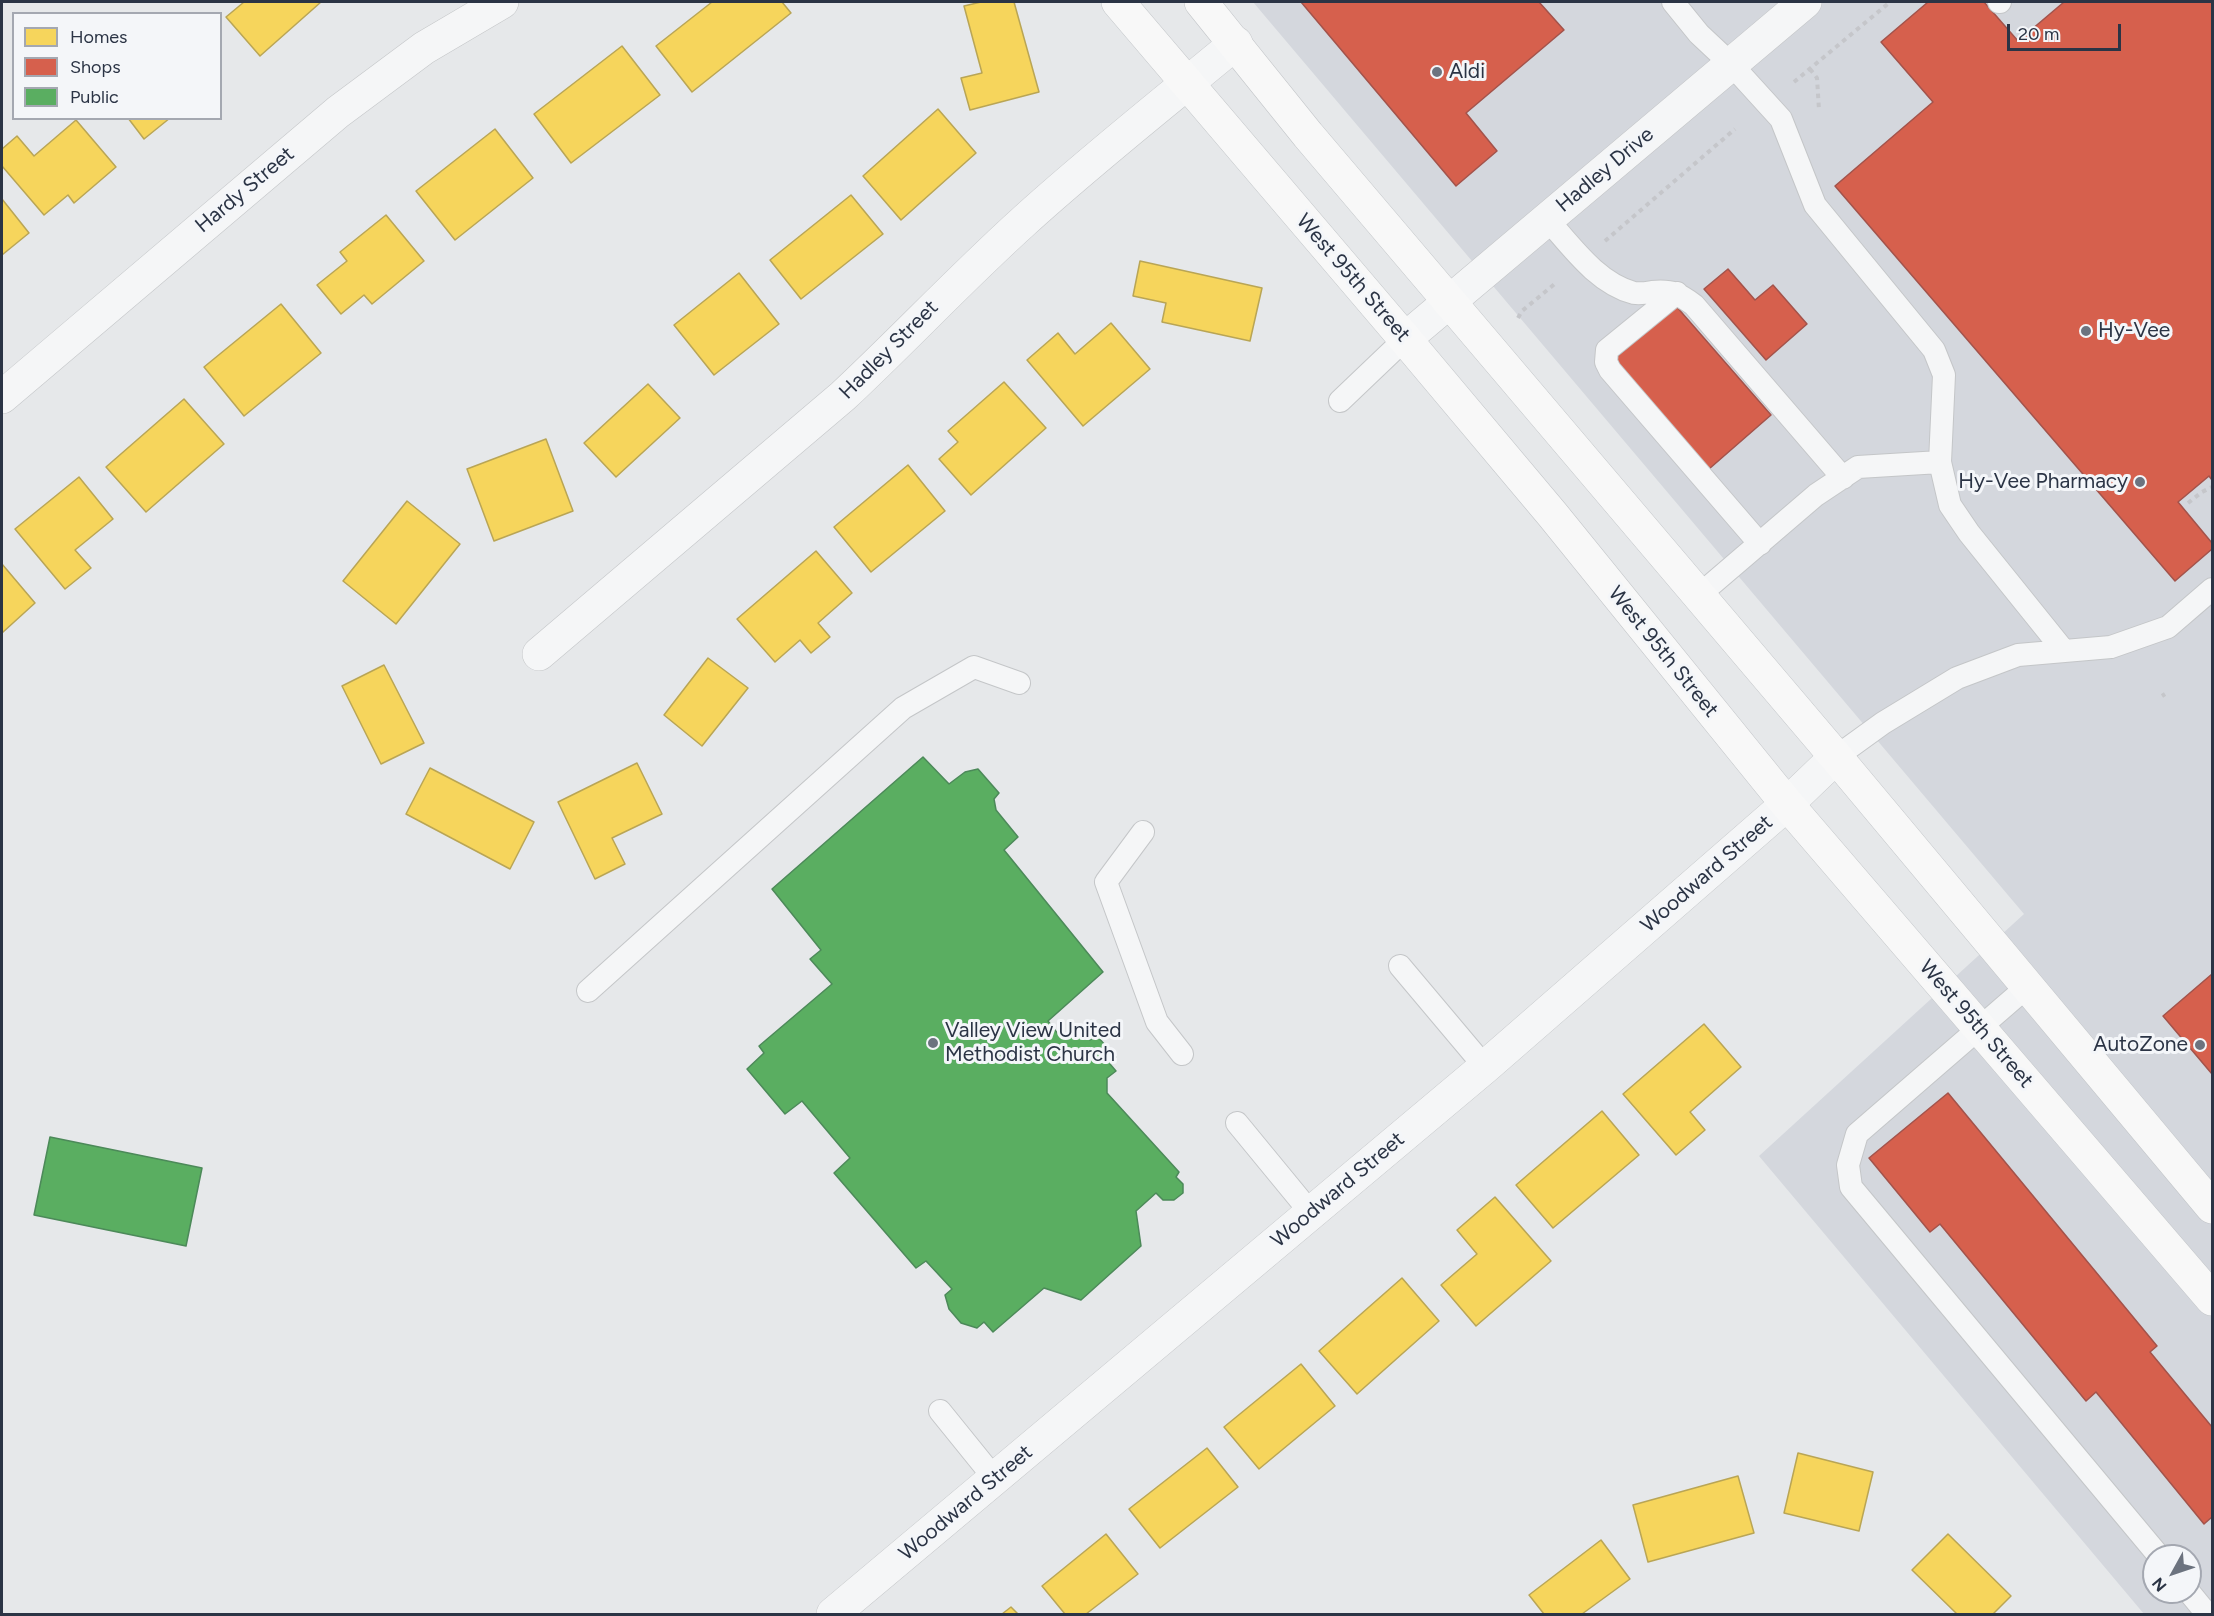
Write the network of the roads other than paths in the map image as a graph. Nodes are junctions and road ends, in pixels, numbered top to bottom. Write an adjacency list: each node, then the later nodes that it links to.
1 (502, 2): 13 (street, Hardy Street)
2 (1118, 2): 8 (main road, West 95th Street)
3 (1201, 2): 6 (main road)
4 (1673, 2): 7 (lane)
5 (1805, 2): 7 (street, Hadley Drive)
6 (1236, 43): 8 (street, Hadley Street); 11 (main road)
7 (1731, 64): 9 (street, Hadley Drive); 15 (lane)
8 (1187, 83): 12 (main road, West 95th Street); 21 (street, Hadley Street)
9 (1547, 219): 10 (lane); 11 (street, Hadley Drive)
10 (1677, 292): 16 (lane); 17 (lane)
11 (1451, 301): 12 (street, Hadley Drive); 19 (main road)
12 (1405, 339): 14 (lane); 24 (main road, West 95th Street)
13 (2, 397)
14 (1340, 401)
15 (1940, 462): 16 (lane); 20 (lane)
16 (1843, 478): 17 (lane)
17 (1760, 544): 19 (lane)
18 (2212, 589): 20 (lane)
19 (1698, 596): 23 (main road)
20 (2064, 651): 23 (lane)
21 (539, 654)
22 (1019, 683): 28 (lane)
23 (1836, 757): 24 (street, Woodward Street); 27 (main road)
24 (1787, 804): 29 (main road, West 95th Street); 31 (street, Woodward Street)
25 (1143, 832): 30 (lane)
26 (1400, 966): 31 (lane)
27 (2028, 986): 29 (lane); 33 (main road)
28 (588, 991)
29 (1979, 1028): 35 (main road, West 95th Street); 38 (lane)
30 (1182, 1054)
31 (1485, 1067): 34 (street, Woodward Street)
32 (1237, 1123): 34 (lane)
33 (2212, 1207)
34 (1311, 1213): 37 (street, Woodward Street)
35 (2212, 1299)
36 (940, 1411): 37 (lane)
37 (995, 1479): 39 (street, Woodward Street)
38 (2149, 1544)
39 (833, 1614)

